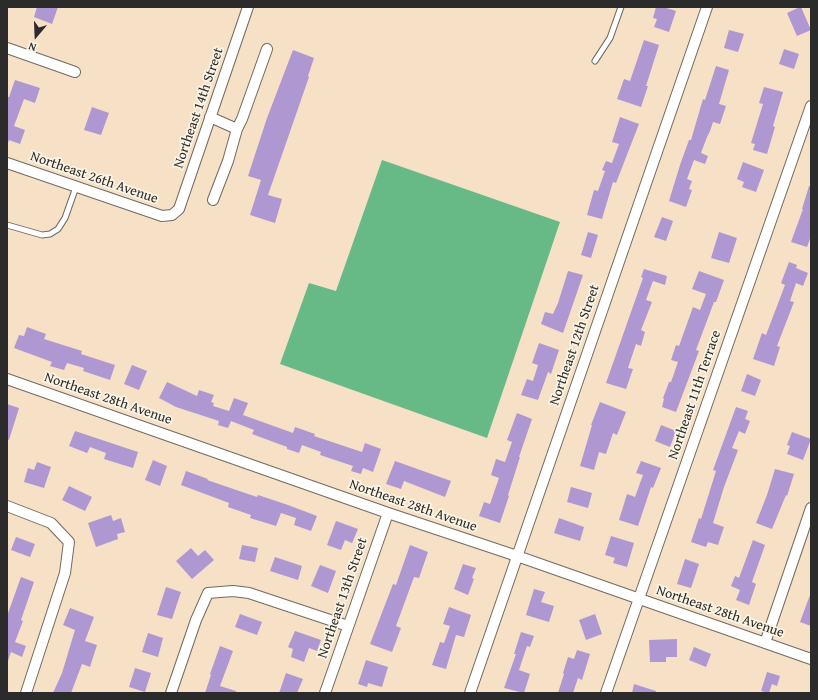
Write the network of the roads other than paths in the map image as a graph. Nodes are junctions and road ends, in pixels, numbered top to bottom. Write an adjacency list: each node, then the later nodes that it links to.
1 (248, 7): 9 (street, Northeast 14th Street)
2 (621, 7): 6 (lane)
3 (707, 7): 20 (street, Northeast 12th Street)
4 (7, 48): 7 (street)
5 (267, 49): 10 (street)
6 (595, 61)
7 (75, 72)
8 (811, 106): 21 (street, Northeast 11th Terrace)
9 (210, 117): 10 (street); 14 (street, Northeast 14th Street)
10 (237, 129): 13 (street)
11 (7, 163): 12 (street, Northeast 26th Avenue)
12 (76, 187): 14 (street, Northeast 26th Avenue); 15 (lane)
13 (214, 200)
14 (172, 215)
15 (7, 225)
16 (7, 379): 19 (street, Northeast 28th Avenue)
17 (7, 506): 25 (street)
18 (811, 508): 23 (street)
19 (388, 513): 20 (street, Northeast 28th Avenue); 22 (street, Northeast 13th Street)
20 (517, 556): 21 (street, Northeast 28th Avenue); 28 (street, Northeast 12th Street)
21 (638, 599): 23 (street, Northeast 28th Avenue); 29 (street, Northeast 11th Terrace)
22 (348, 626): 26 (street); 27 (street, Northeast 13th Street)
23 (766, 643): 24 (street, Northeast 28th Avenue)
24 (811, 659)
25 (26, 693)
26 (171, 693)
27 (325, 693)
28 (470, 693)
29 (606, 693)

